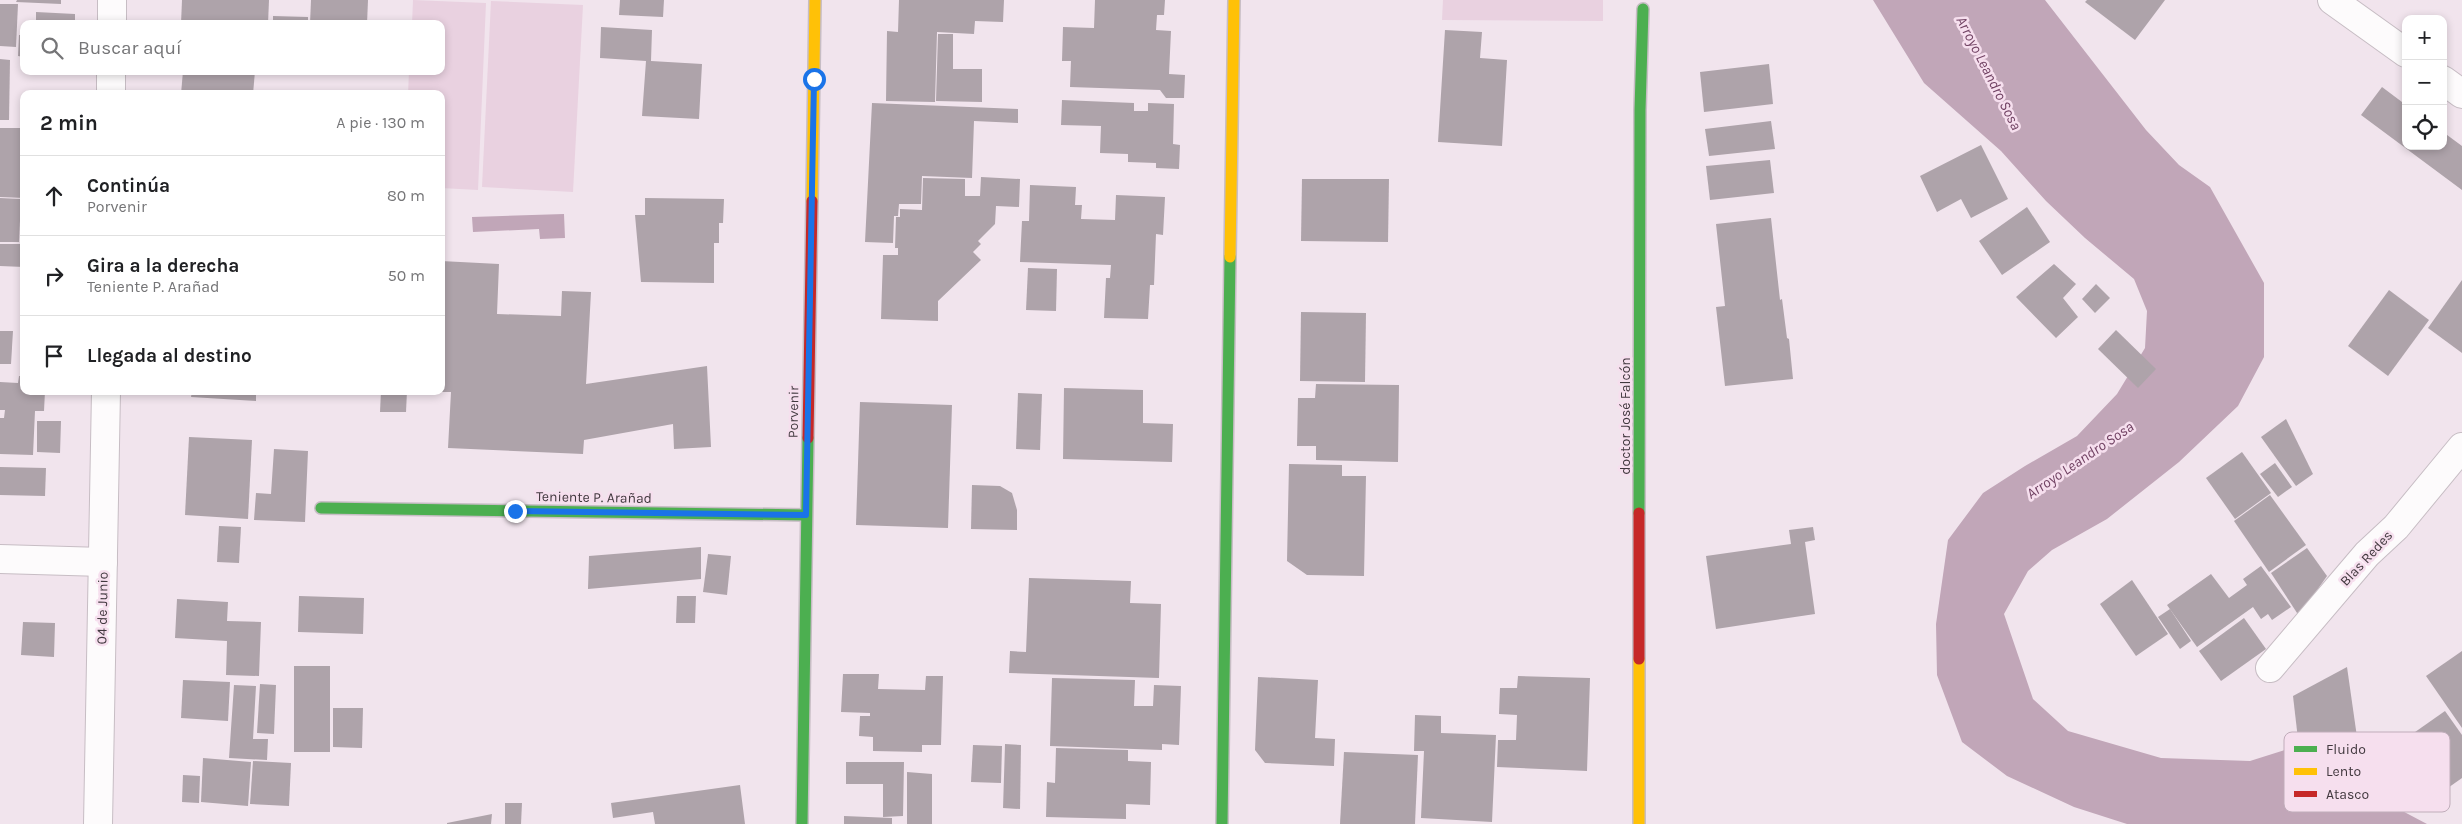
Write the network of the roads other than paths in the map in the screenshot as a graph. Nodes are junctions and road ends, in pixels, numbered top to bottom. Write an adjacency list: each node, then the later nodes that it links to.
1 (112, 0): 6 (street)
2 (815, 0): 15 (street, Porvenir)
3 (1234, 0): 21 (street)
4 (2332, 0): 7 (street)
5 (1643, 9): 22 (street, doctor José Falcón)
6 (112, 20)
7 (2402, 50)
8 (111, 75): 10 (street)
9 (2447, 83): 11 (street)
10 (111, 90)
11 (2462, 94)
12 (106, 395): 17 (street, 04 de Junio)
13 (2462, 447): 18 (street, Blas Redes)
14 (321, 508): 15 (street, Teniente P. Arañad)
15 (806, 515): 20 (street, Porvenir)
16 (0, 559): 17 (street)
17 (103, 562): 19 (street, 04 de Junio)
18 (2270, 668)
19 (98, 824)
20 (802, 824)
21 (1222, 824)
22 (1639, 824)

